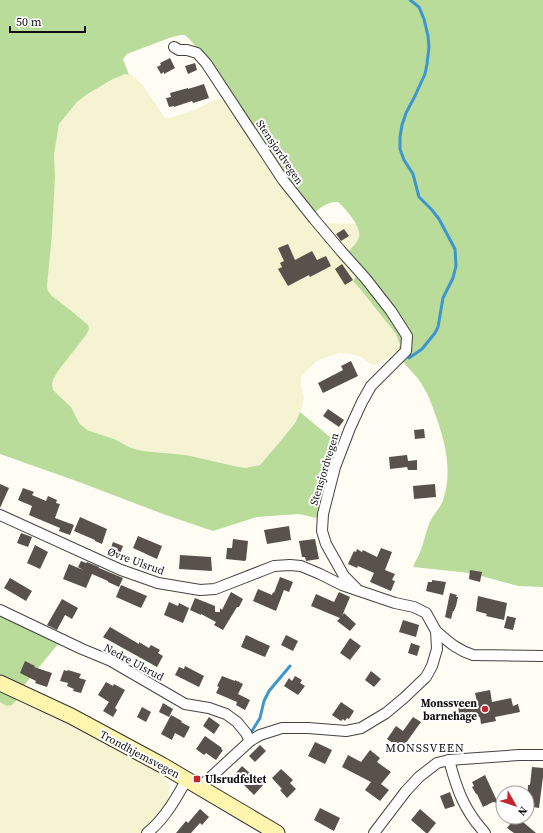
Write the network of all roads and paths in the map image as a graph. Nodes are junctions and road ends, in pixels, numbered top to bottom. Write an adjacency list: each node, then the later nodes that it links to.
1 (174, 47): 3 (street, Stensjordvegen)
2 (0, 515): 3 (street, Øvre Ulsrud)
3 (359, 591): 5 (street, Stensjordvegen)
4 (0, 610): 8 (street, Nedre Ulsrud)
5 (436, 631): 6 (street); 8 (street, Stensjordvegen)
6 (543, 656)
7 (0, 683): 11 (main road, Trondhjemsvegen)
8 (250, 741): 11 (street, Stensjordvegen)
9 (543, 755): 10 (street)
10 (449, 760): 14 (street); 15 (street)
11 (193, 783): 12 (street, Stensjordvegen); 13 (main road, Trondhjemsvegen)
12 (147, 833)
13 (277, 833)
14 (374, 833)
15 (485, 833)

